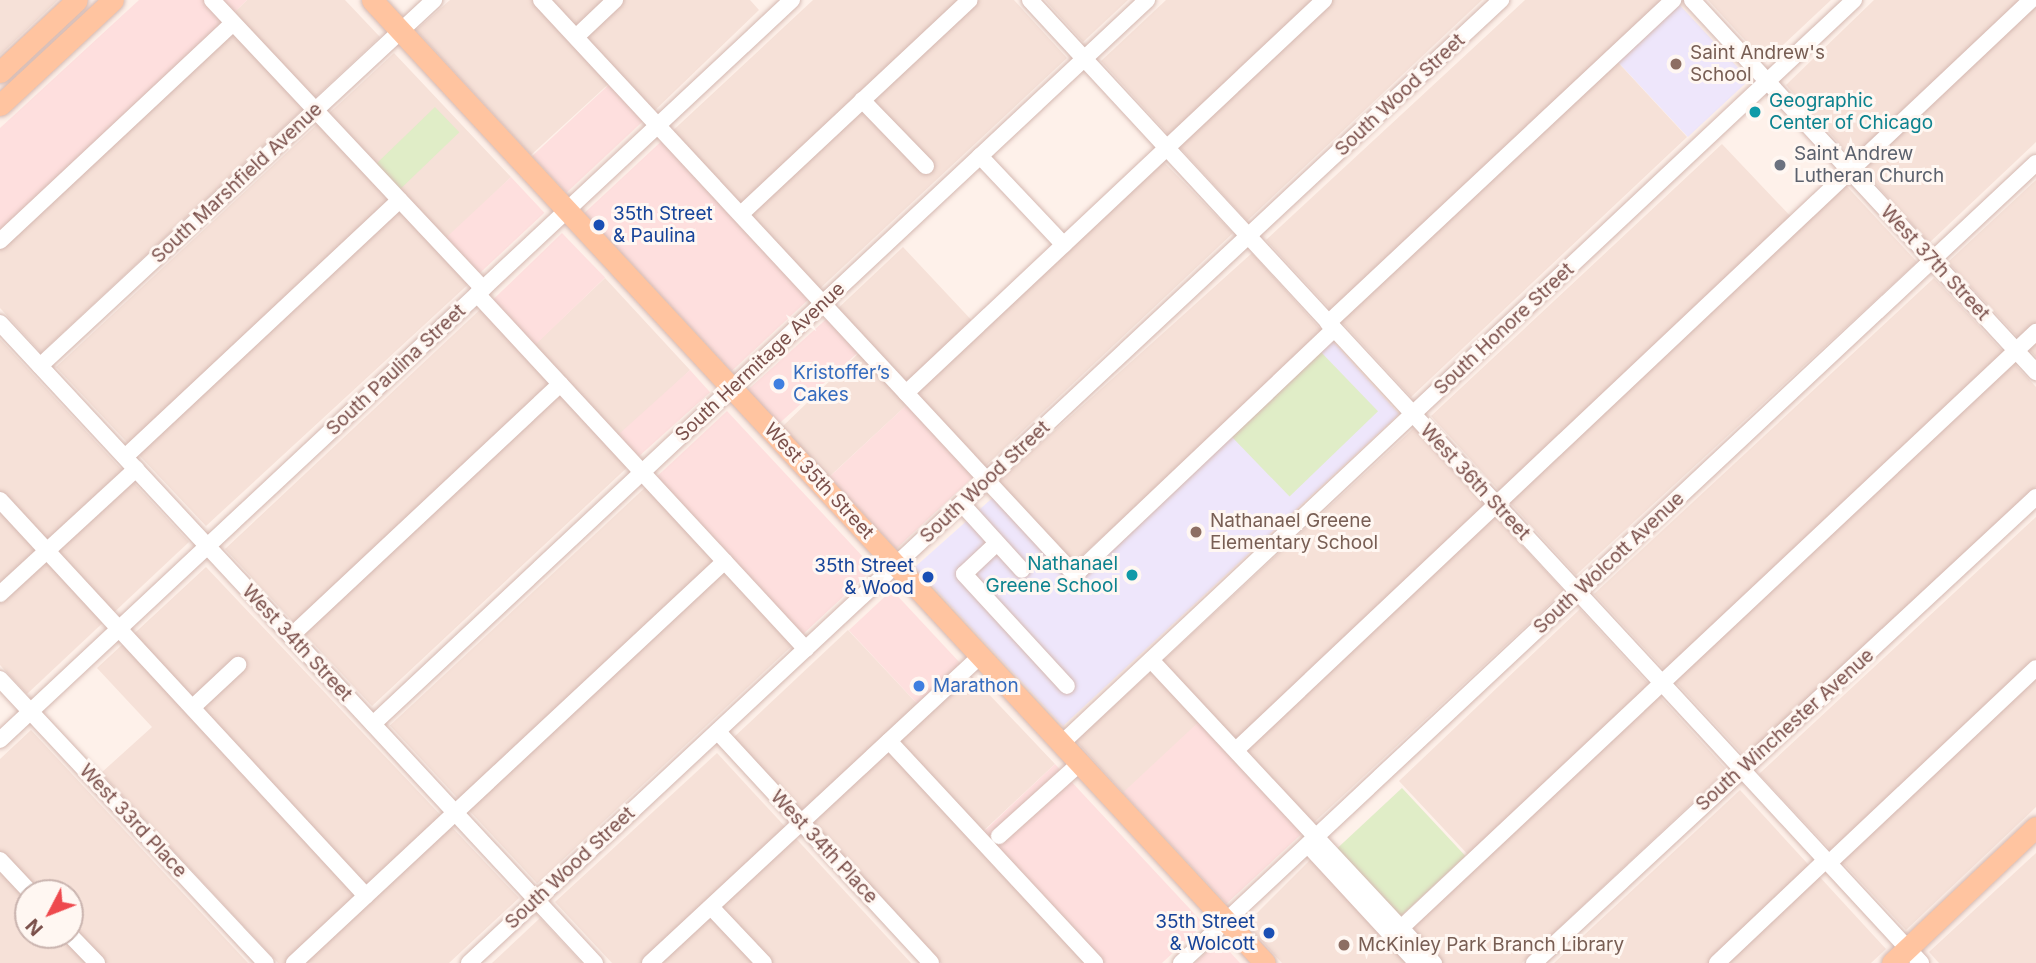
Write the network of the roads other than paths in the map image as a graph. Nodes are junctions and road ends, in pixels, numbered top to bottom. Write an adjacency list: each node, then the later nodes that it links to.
1 (77, 0): 22 (main road)
2 (113, 0): 25 (main road)
3 (212, 0): 18 (street)
4 (372, 0): 19 (main road, West 35th Street)
5 (435, 0): 19 (street, South Marshfield Avenue)
6 (541, 0): 20 (street)
7 (615, 0): 20 (street)
8 (792, 0): 27 (street, South Paulina Street)
9 (970, 0): 24 (street)
10 (1030, 0): 21 (street, West 36th Street)
11 (1147, 0): 21 (street, South Hermitage Avenue)
12 (1324, 0): 28 (street)
13 (1501, 0): 36 (street, South Wood Street)
14 (1674, 0): 43 (street)
15 (1692, 0): 23 (street, West 37th Street)
16 (1854, 0): 23 (street, South Honore Street)
17 (2031, 0): 32 (street)
18 (233, 23): 26 (street); 37 (street)
19 (401, 31): 26 (street, South Marshfield Avenue); 34 (main road, West 35th Street)
20 (576, 37): 27 (street)
21 (1084, 59): 28 (street, West 36th Street); 29 (street, South Hermitage Avenue)
22 (0, 72)
23 (1767, 82): 32 (street, West 37th Street); 51 (street, South Honore Street)
24 (862, 100): 31 (street); 35 (street)
25 (0, 105)
26 (316, 110): 33 (street); 46 (street, South Marshfield Avenue)
27 (657, 125): 34 (street, South Paulina Street); 35 (street)
28 (1167, 148): 36 (street, West 36th Street); 38 (street)
29 (980, 156): 38 (street); 41 (street, South Hermitage Avenue)
30 (2036, 163): 39 (street, South Wolcott Avenue)
31 (926, 166)
32 (1850, 171): 39 (street, West 37th Street); 58 (street)
33 (400, 200): 40 (street); 52 (street)
34 (567, 210): 40 (street, South Paulina Street); 49 (main road, West 35th Street)
35 (741, 214): 41 (street)
36 (1248, 236): 43 (street, West 36th Street); 54 (street, South Wood Street)
37 (0, 241)
38 (1064, 245): 50 (street)
39 (1933, 260): 45 (street, West 37th Street); 65 (street, South Wolcott Avenue)
40 (480, 291): 48 (street); 60 (street, South Paulina Street)
41 (823, 303): 49 (street, South Hermitage Avenue); 50 (street)
42 (0, 323): 46 (street, West 34th Street)
43 (1331, 326): 51 (street, West 36th Street); 54 (street)
44 (2036, 332): 45 (street)
45 (2016, 351): 47 (street, West 37th Street); 75 (street)
46 (40, 366): 52 (street, West 34th Street)
47 (2036, 372)
48 (560, 384): 53 (street); 68 (street)
49 (732, 388): 53 (street, South Hermitage Avenue); 63 (main road, West 35th Street)
50 (906, 393): 54 (street)
51 (1414, 415): 58 (street, West 36th Street); 71 (street, South Honore Street)
52 (131, 463): 60 (street, West 34th Street); 61 (street)
53 (642, 472): 62 (street); 79 (street, South Hermitage Avenue)
54 (987, 481): 57 (street, South Wood Street)
55 (2036, 497): 86 (street, South Winchester Avenue)
56 (0, 500): 61 (street)
57 (962, 504): 59 (street); 63 (street, South Wood Street)
58 (1496, 504): 65 (street, West 36th Street); 84 (street)
59 (997, 543): 64 (street); 76 (street)
60 (207, 546): 67 (street, South Paulina Street); 68 (street, West 34th Street)
61 (47, 551): 66 (street); 67 (street)
62 (725, 561): 69 (street); 87 (street)
63 (896, 565): 69 (street, South Wood Street); 70 (main road, West 35th Street)
64 (1022, 570)
65 (1578, 593): 75 (street, West 36th Street); 91 (street, South Wolcott Avenue)
66 (0, 594)
67 (120, 628): 77 (street); 78 (street, South Paulina Street)
68 (291, 636): 79 (street, West 34th Street)
69 (807, 649): 80 (street, South Wood Street)
70 (981, 656): 82 (street); 83 (main road, West 35th Street)
71 (1151, 660): 83 (street, South Honore Street); 84 (street)
72 (238, 665): 77 (street)
73 (2036, 668): 93 (street)
74 (0, 679): 78 (street, West 33rd Place)
75 (1662, 683): 86 (street, West 36th Street); 99 (street)
76 (1067, 686)
77 (193, 708): 95 (street)
78 (31, 711): 81 (street, South Paulina Street); 104 (street, West 33rd Place)
79 (373, 724): 87 (street, West 34th Street)
80 (718, 732): 88 (street, West 34th Place); 96 (street, South Wood Street)
81 (0, 740)
82 (889, 741): 88 (street); 111 (street)
83 (1062, 743): 85 (main road, West 35th Street)
84 (1236, 750): 91 (street)
85 (1080, 763): 90 (street); 98 (main road, West 35th Street)
86 (1743, 771): 93 (street, West 36th Street); 115 (street, South Winchester Avenue)
87 (456, 813): 95 (street); 96 (street, West 34th Street)
88 (802, 823): 97 (street); 110 (street, West 34th Place)
89 (2036, 827): 101 (main road)
90 (999, 836)
91 (1312, 841): 98 (street, South Wolcott Avenue); 99 (street); 113 (street)
92 (0, 860): 94 (street)
93 (1827, 862): 101 (street, West 36th Street); 116 (street)
94 (18, 879)
95 (366, 896): 105 (street)
96 (536, 900): 106 (street, South Wood Street); 107 (street, West 34th Street)
97 (711, 907): 108 (street); 109 (street)
98 (1226, 921): 102 (street, South Wolcott Avenue); 112 (main road, West 35th Street)
99 (1401, 928): 114 (street)
100 (84, 949): 103 (street)
101 (1914, 956): 117 (main road)
102 (1188, 961)
103 (97, 963)
104 (266, 963)
105 (294, 963)
106 (469, 963)
107 (595, 963)
108 (650, 963)
109 (764, 963)
110 (931, 963)
111 (1095, 963)
112 (1265, 963)
113 (1416, 963)
114 (1434, 963)
115 (1534, 963)
116 (1717, 963)
117 (1892, 963)

